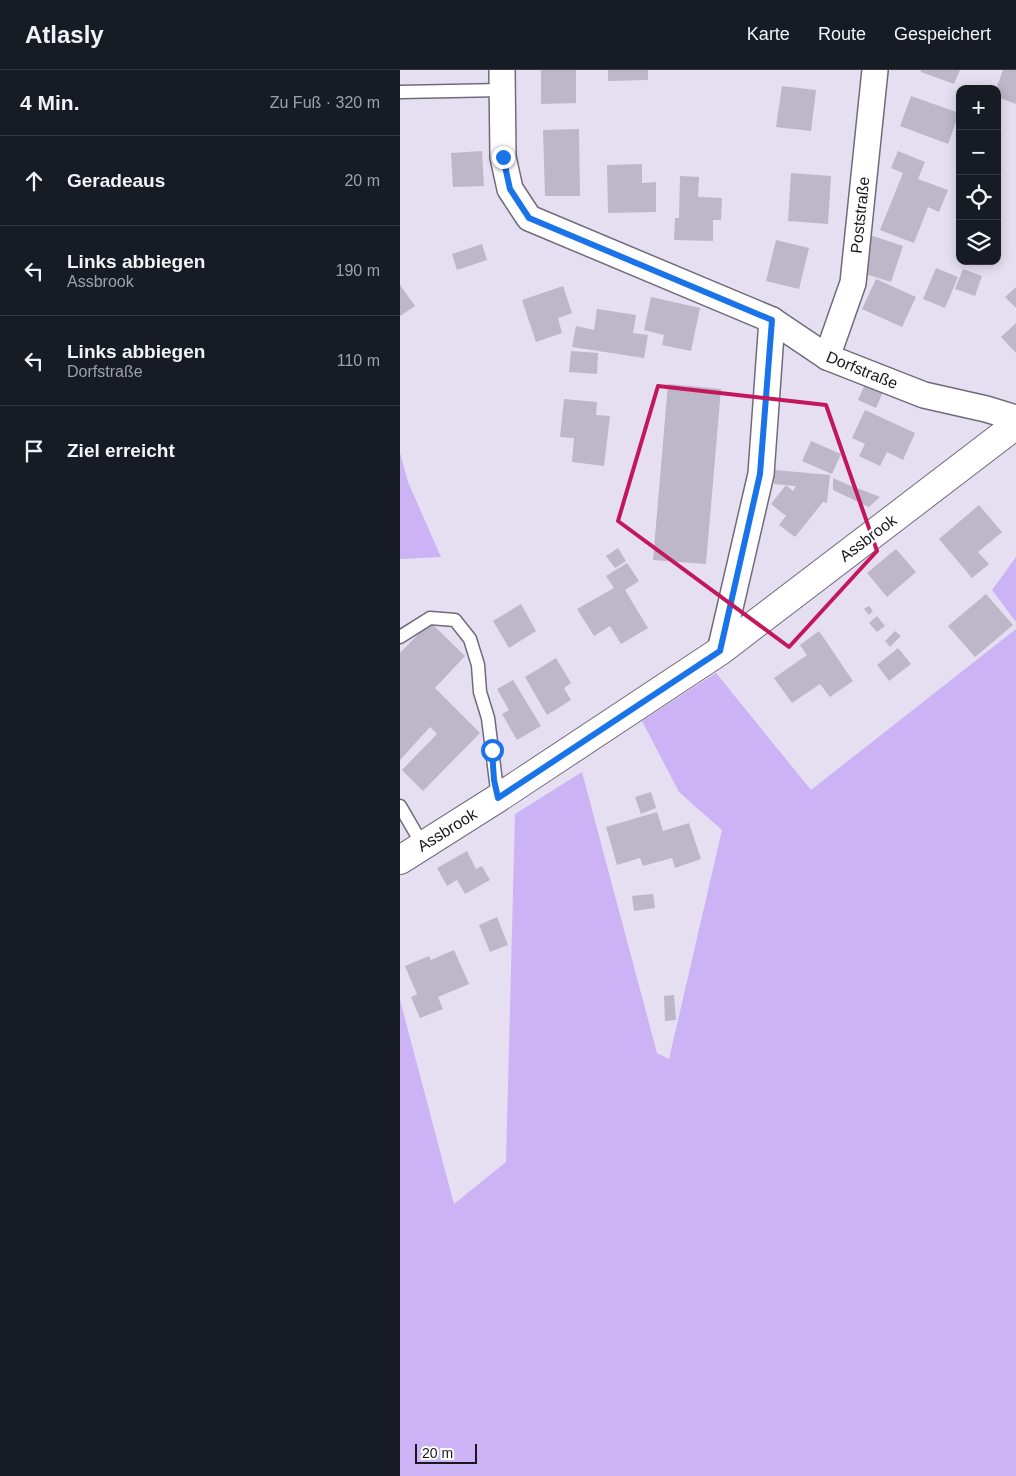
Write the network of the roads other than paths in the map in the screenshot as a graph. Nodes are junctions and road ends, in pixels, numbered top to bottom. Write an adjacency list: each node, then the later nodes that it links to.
1 (875, 70): 5 (street, Poststraße)
2 (502, 80): 3 (lane); 4 (street, Dorfstraße)
3 (400, 92)
4 (772, 320): 5 (street, Dorfstraße); 9 (street)
5 (827, 357): 6 (street, Dorfstraße)
6 (1016, 418)
7 (1016, 425): 9 (street, Assbrook)
8 (400, 637): 10 (lane)
9 (720, 651): 10 (street, Assbrook)
10 (498, 798): 12 (street, Assbrook)
11 (400, 806): 12 (lane)
12 (422, 844): 13 (street, Assbrook)
13 (400, 860)

